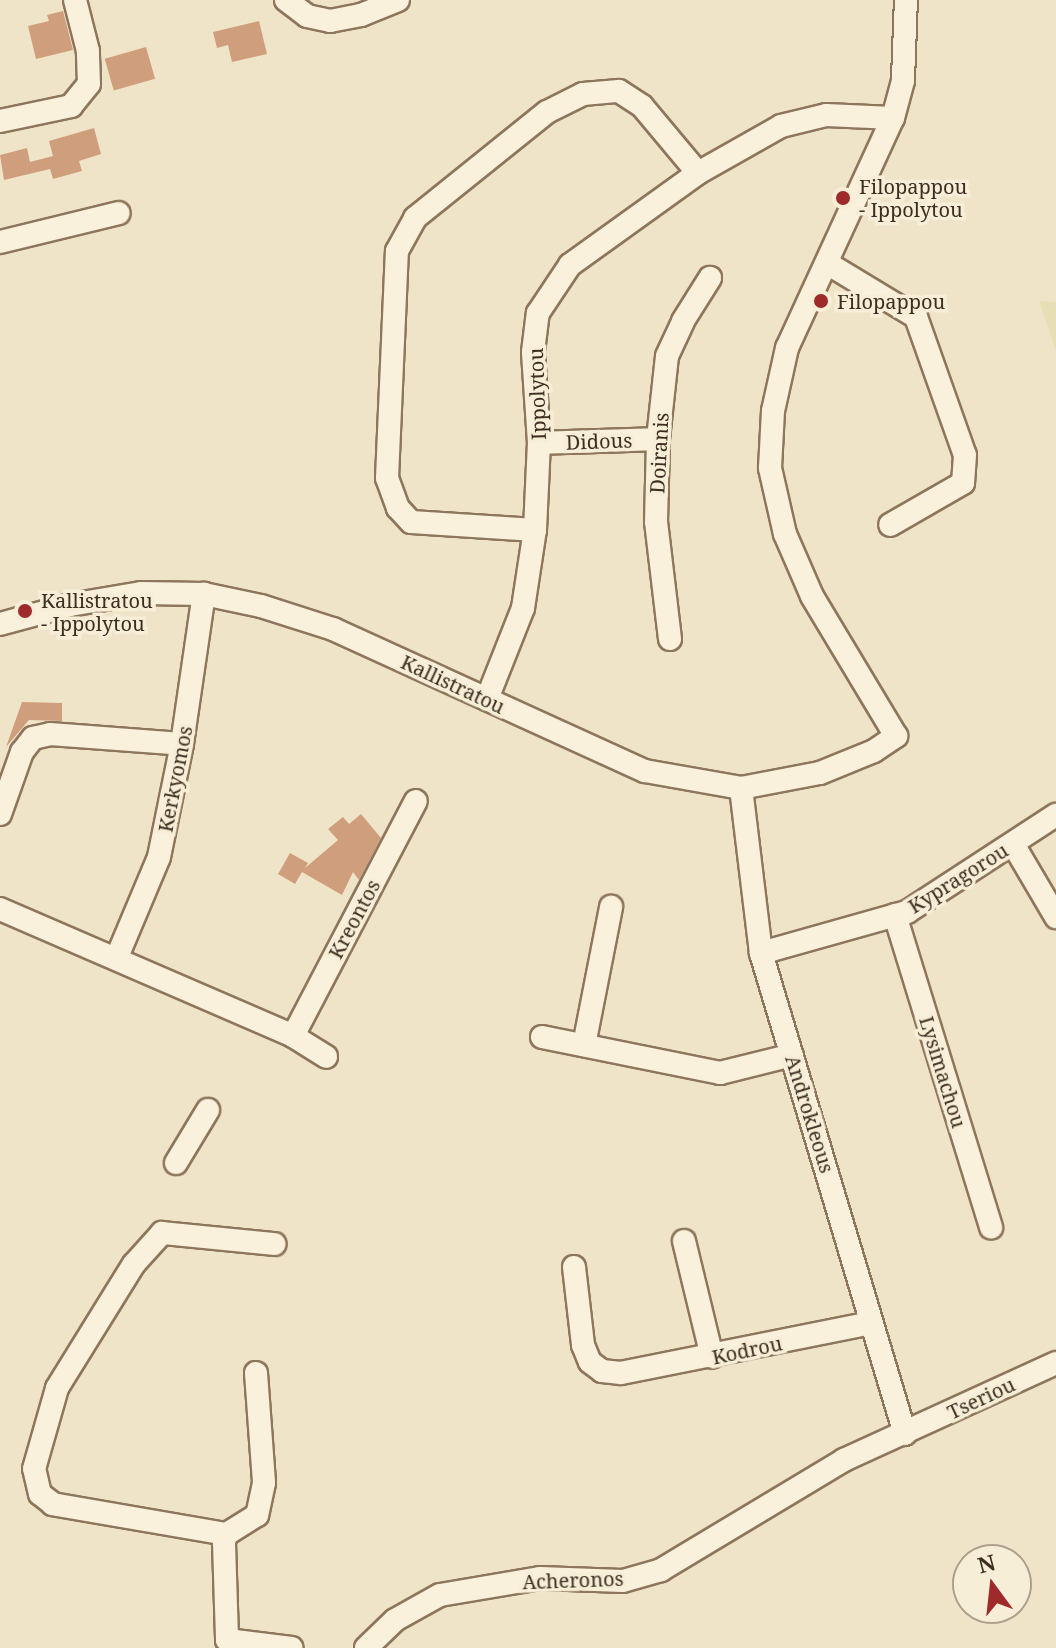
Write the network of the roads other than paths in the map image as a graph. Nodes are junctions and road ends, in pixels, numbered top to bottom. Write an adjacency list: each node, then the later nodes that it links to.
1 (75, 0): 6 (street)
2 (286, 0): 3 (street)
3 (398, 0)
4 (906, 0): 5 (street)
5 (893, 118): 7 (street, Ippolytou); 10 (street)
6 (0, 121)
7 (698, 173): 13 (street, Ippolytou); 15 (street)
8 (119, 213): 9 (street)
9 (0, 242)
10 (827, 263): 14 (street); 21 (street, Kallistratou)
11 (710, 278): 12 (street, Doiranis)
12 (658, 439): 13 (street, Didous); 18 (street, Doiranis)
13 (539, 443): 15 (street, Ippolytou)
14 (890, 525)
15 (535, 530): 19 (street, Ippolytou)
16 (204, 594): 17 (street, Kallistratou); 19 (street, Kallistratou); 20 (street, Kerkyomos)
17 (0, 624)
18 (670, 639)
19 (487, 699): 21 (street, Kallistratou)
20 (182, 744): 23 (street); 31 (street, Kerkyomos)
21 (741, 788): 30 (street, Androkleous)
22 (416, 801): 32 (street, Kreontos)
23 (0, 814)
24 (1056, 815): 25 (street, Kypragorou)
25 (1013, 844): 28 (street, Kypragorou); 29 (street)
26 (611, 907): 34 (street)
27 (0, 909): 31 (street)
28 (895, 915): 30 (street, Kypragorou); 39 (street, Lysimachou)
29 (1056, 917)
30 (761, 953): 35 (street, Androkleous)
31 (117, 957): 32 (street)
32 (293, 1036): 36 (street)
33 (542, 1037): 34 (street)
34 (584, 1045): 35 (street)
35 (792, 1055): 43 (street, Androkleous)
36 (326, 1057)
37 (208, 1110): 38 (street)
38 (176, 1163)
39 (991, 1228)
40 (684, 1241): 44 (street)
41 (274, 1244): 48 (street)
42 (574, 1267): 44 (street, Kodrou)
43 (871, 1323): 44 (street, Kodrou); 47 (street, Androkleous)
44 (712, 1357)
45 (1056, 1363): 47 (street, Tseriou)
46 (256, 1373): 48 (street)
47 (905, 1434): 50 (street, Acheronos)
48 (226, 1534): 49 (street)
49 (292, 1648)
50 (366, 1648)

